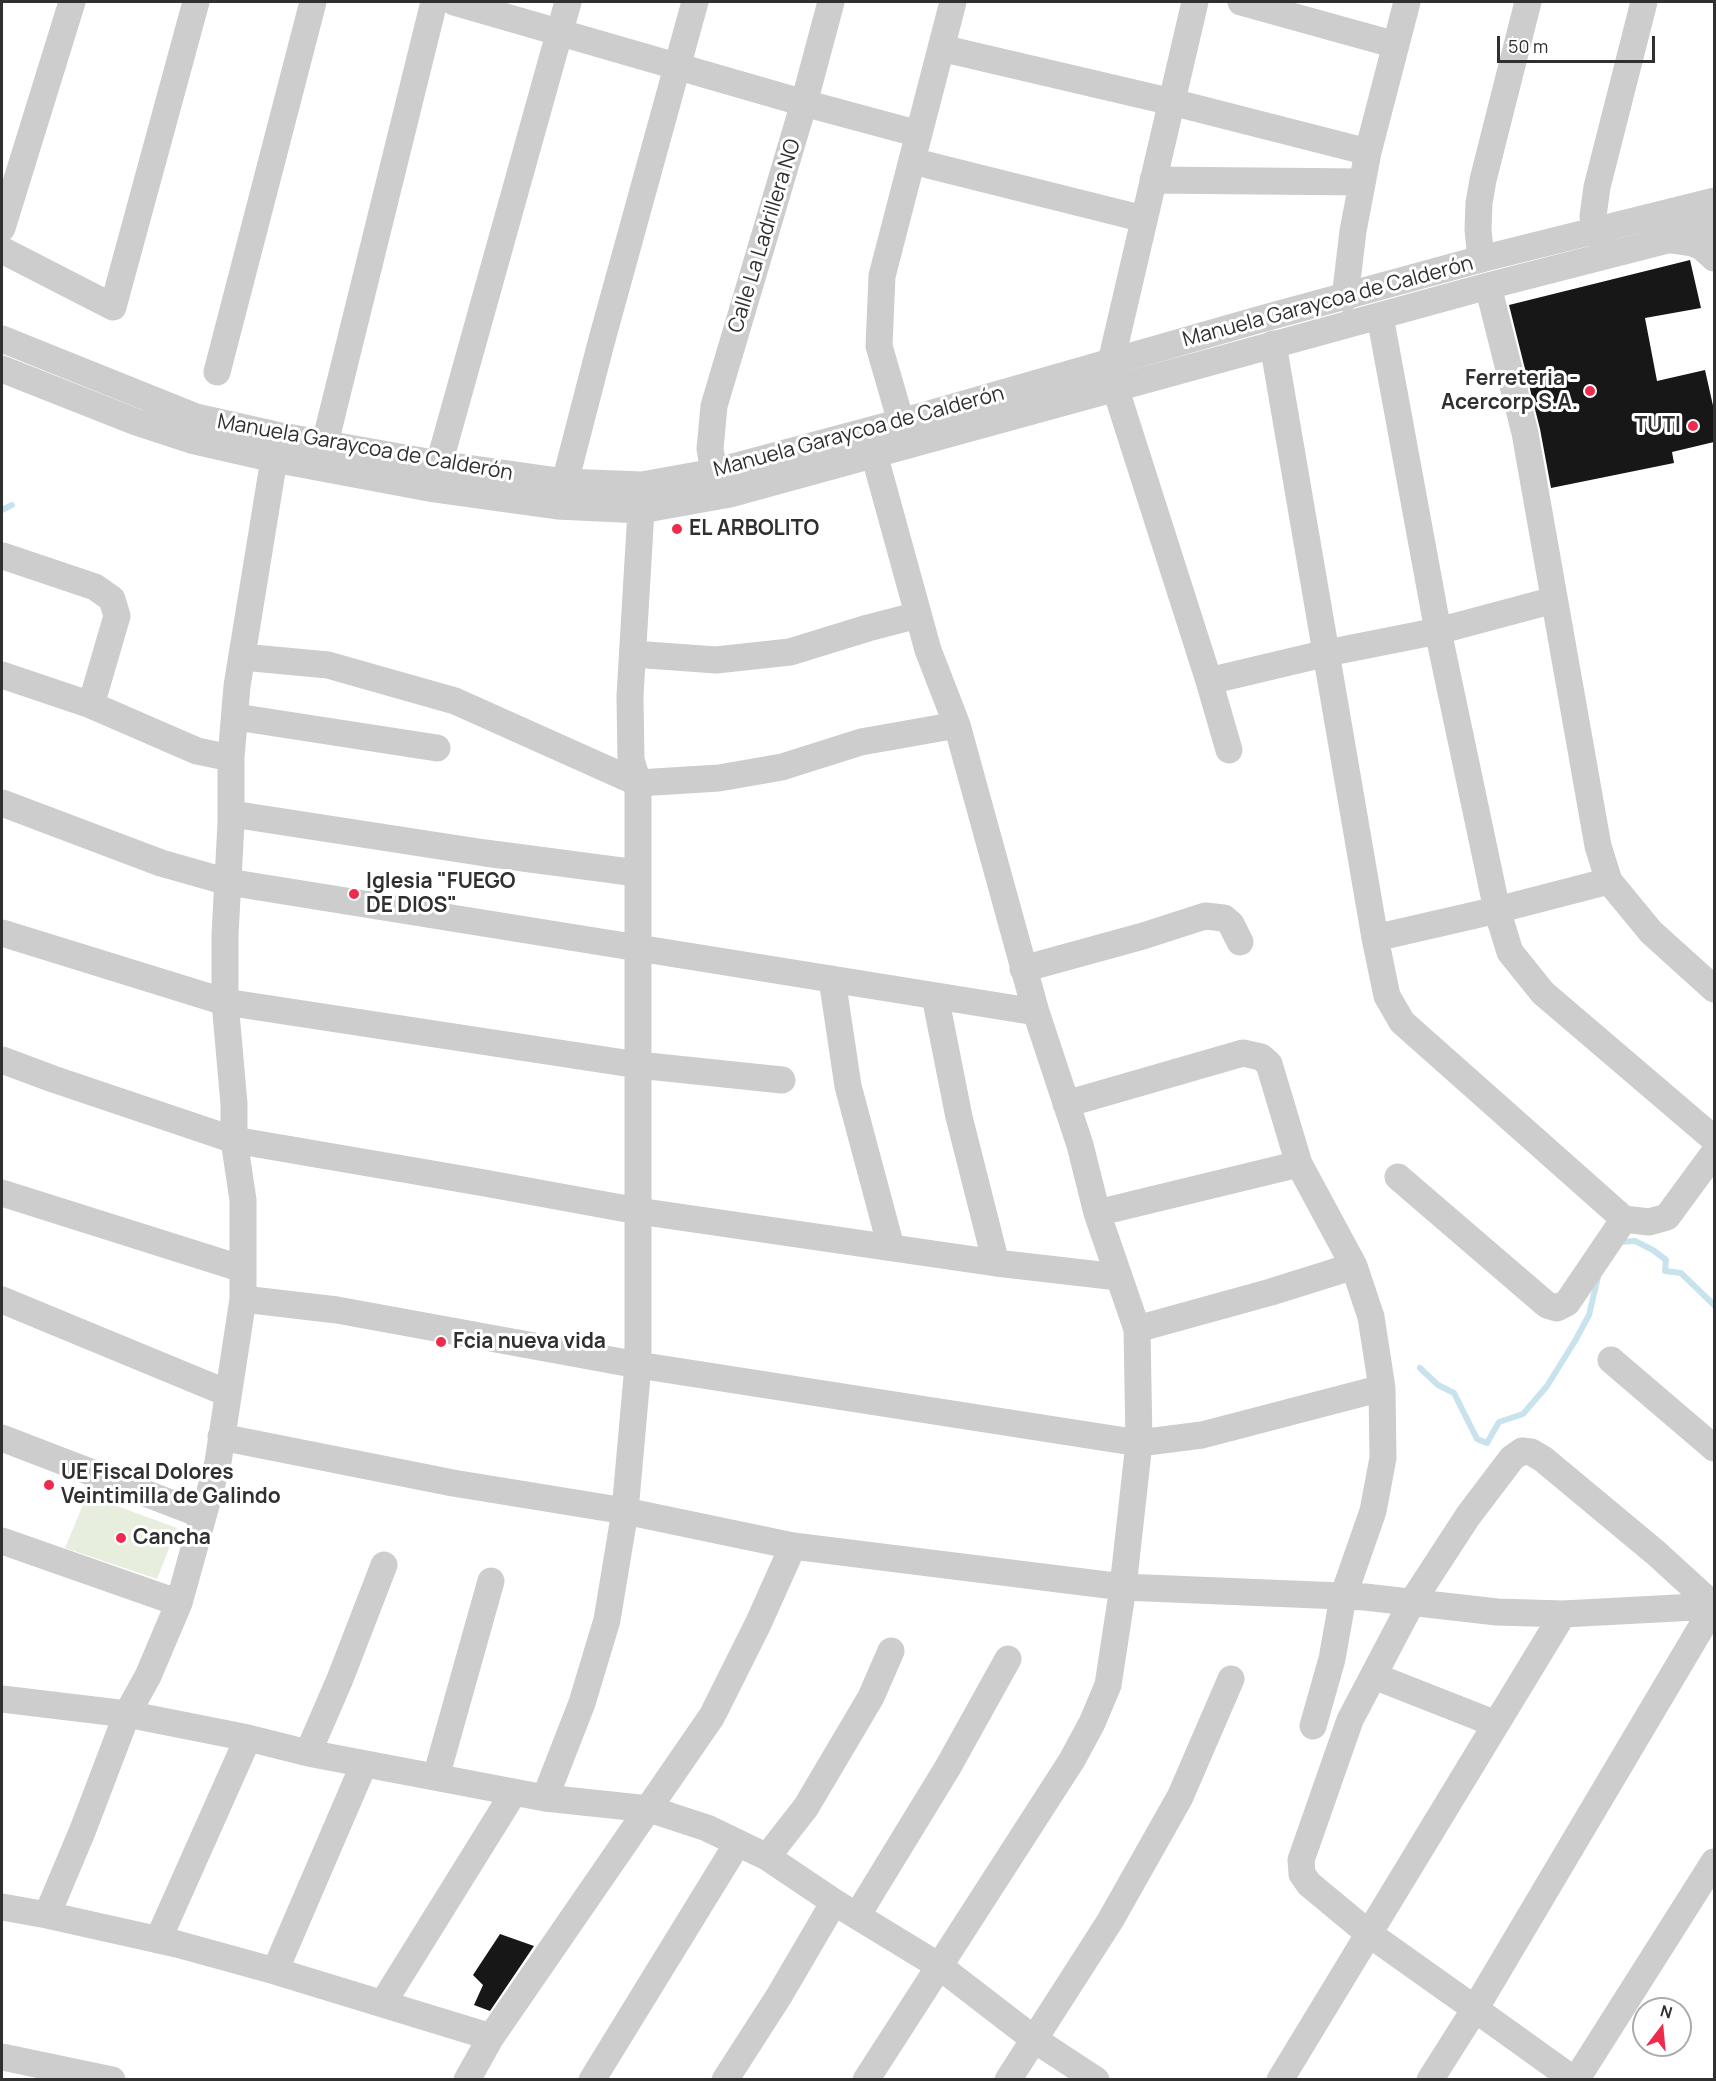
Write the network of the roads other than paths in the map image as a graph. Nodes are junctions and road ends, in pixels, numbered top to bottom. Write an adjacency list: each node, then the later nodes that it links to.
1 (72, 2): 28 (street)
2 (196, 2): 31 (street)
3 (313, 2): 40 (street)
4 (434, 2): 43 (street)
5 (454, 2): 15 (street)
6 (568, 2): 15 (street)
7 (695, 2): 18 (street)
8 (831, 2): 20 (street, Calle La Ladrillera NO)
9 (953, 2): 17 (street)
10 (1195, 2): 19 (street)
11 (1241, 2): 16 (street)
12 (1407, 2): 16 (street)
13 (1528, 2): 33 (street)
14 (1644, 2): 30 (street)
15 (559, 33): 18 (street); 46 (street)
16 (1396, 45): 22 (street)
17 (941, 48): 19 (street); 21 (street)
18 (677, 67): 20 (street); 48 (street)
19 (1172, 102): 22 (street); 24 (street)
20 (804, 104): 21 (street); 47 (street, Calle La Ladrillera NO)
21 (919, 134): 23 (street)
22 (1368, 152): 25 (street)
23 (912, 161): 27 (street); 42 (street)
24 (1154, 180): 25 (street); 27 (street)
25 (1362, 182): 35 (street)
26 (1714, 207): 29 (street, Manuela Garaycoa de Calderón); 30 (street, Manuela Garaycoa de Calderón, bridge)
27 (1144, 219): 41 (street)
28 (2, 228)
29 (1670, 240): 30 (street, Manuela Garaycoa de Calderón); 32 (street)
30 (1602, 242): 33 (street, Manuela Garaycoa de Calderón, bridge); 34 (street, Manuela Garaycoa de Calderón)
31 (2, 250)
32 (1714, 258)
33 (1481, 259): 35 (street, Manuela Garaycoa de Calderón, bridge)
34 (1488, 286): 36 (street, Manuela Garaycoa de Calderón); 51 (street)
35 (1345, 298): 41 (street, Manuela Garaycoa de Calderón, bridge)
36 (1380, 316): 38 (street, Manuela Garaycoa de Calderón); 53 (street)
37 (2, 339): 43 (street, Manuela Garaycoa de Calderón, bridge)
38 (1273, 344): 41 (street, Manuela Garaycoa de Calderón); 55 (street)
39 (2, 369): 45 (street, Manuela Garaycoa de Calderón)
40 (217, 372)
41 (1113, 374): 42 (street, Manuela Garaycoa de Calderón, bridge); 44 (street, Manuela Garaycoa de Calderón); 58 (street)
42 (901, 422): 47 (street, Manuela Garaycoa de Calderón, bridge)
43 (325, 444): 46 (street, Manuela Garaycoa de Calderón, bridge)
44 (874, 454): 49 (street, Manuela Garaycoa de Calderón); 52 (street)
45 (274, 459): 49 (street, Manuela Garaycoa de Calderón); 54 (street)
46 (439, 464): 48 (street, Manuela Garaycoa de Calderón, bridge)
47 (714, 472): 48 (street, Manuela Garaycoa de Calderón, bridge)
48 (565, 482)
49 (640, 510): 56 (street)
50 (3, 556): 59 (street)
51 (1554, 600): 53 (street); 69 (street)
52 (918, 615): 56 (street); 60 (street)
53 (1438, 631): 55 (street); 71 (street)
54 (243, 653): 61 (street); 65 (street)
55 (1327, 653): 58 (street); 73 (street)
56 (633, 654): 65 (street)
57 (2, 675): 59 (street)
58 (1209, 681): 63 (street)
59 (90, 705): 64 (street)
60 (952, 714): 65 (street); 76 (street)
61 (236, 717): 62 (street); 64 (street)
62 (437, 748)
63 (1229, 750)
64 (231, 758): 67 (street)
65 (635, 771): 68 (street)
66 (2, 803): 70 (street)
67 (232, 814): 68 (street); 70 (street)
68 (637, 873): 75 (street)
69 (1610, 881): 71 (street); 78 (street)
70 (228, 882): 75 (street); 80 (street)
71 (1497, 910): 73 (street); 86 (street)
72 (2, 933): 80 (street)
73 (1375, 938): 94 (street)
74 (1240, 942): 76 (street)
75 (637, 947): 77 (street); 83 (street)
76 (1023, 969): 81 (street)
77 (832, 979): 79 (street); 95 (street)
78 (1714, 989)
79 (935, 996): 81 (street); 96 (street)
80 (225, 1002): 83 (street); 87 (street)
81 (1036, 1012): 85 (street)
82 (2, 1059): 87 (street)
83 (638, 1065): 84 (street); 92 (street)
84 (782, 1080)
85 (1066, 1104): 89 (street); 93 (street)
86 (1714, 1139)
87 (234, 1140): 92 (street); 98 (street)
88 (1714, 1152): 94 (street)
89 (1299, 1164): 93 (street); 97 (street)
90 (1398, 1177): 94 (street)
91 (2, 1193): 98 (street)
92 (638, 1211): 95 (street); 104 (street)
93 (1097, 1213): 99 (street)
94 (1624, 1219)
95 (891, 1247): 96 (street)
96 (996, 1263): 99 (street)
97 (1354, 1266): 102 (street); 105 (street)
98 (243, 1269): 100 (street)
99 (1119, 1277): 102 (street)
100 (243, 1299): 104 (street); 106 (street)
101 (2, 1300): 106 (street)
102 (1137, 1329): 109 (street)
103 (1611, 1360): 110 (street)
104 (638, 1365): 109 (street); 111 (street)
105 (1382, 1388): 109 (street); 118 (street)
106 (227, 1393): 107 (street)
107 (221, 1437): 111 (street); 112 (street)
108 (2, 1438): 112 (street)
109 (1139, 1443): 117 (street)
110 (1714, 1448)
111 (625, 1511): 114 (street); 136 (street)
112 (202, 1515): 120 (street)
113 (2, 1541): 120 (street)
114 (793, 1546): 117 (street); 137 (street)
115 (384, 1565): 132 (street)
116 (490, 1581): 134 (street)
117 (1123, 1587): 118 (street); 147 (street)
118 (1354, 1597): 119 (street); 130 (street)
119 (1405, 1601): 121 (street); 122 (street); 125 (street)
120 (179, 1603): 128 (street)
121 (1714, 1606): 122 (street); 150 (street)
122 (1563, 1614): 129 (street)
123 (891, 1651): 139 (street)
124 (1008, 1659): 144 (street)
125 (1374, 1676): 129 (street); 145 (street)
126 (1231, 1679): 152 (street)
127 (2, 1699): 128 (street)
128 (127, 1714): 131 (street); 143 (street)
129 (1496, 1725): 145 (street)
130 (1313, 1726)
131 (248, 1738): 132 (street); 146 (street)
132 (308, 1753): 133 (street)
133 (364, 1764): 134 (street); 148 (street)
134 (436, 1778): 135 (street)
135 (514, 1792): 136 (street); 149 (street)
136 (545, 1798): 137 (street)
137 (649, 1809): 138 (street); 151 (street)
138 (737, 1844): 139 (street); 156 (street)
139 (767, 1857): 141 (street)
140 (1712, 1870): 163 (street)
141 (834, 1902): 144 (street); 157 (street)
142 (2, 1907): 143 (street)
143 (47, 1915): 146 (street)
144 (857, 1916): 147 (street)
145 (1368, 1933): 150 (street); 161 (street)
146 (158, 1940): 148 (street)
147 (939, 1966): 152 (street); 158 (street)
148 (274, 1971): 149 (street)
149 (382, 2003): 151 (street)
150 (1475, 2009): 162 (street); 163 (street)
151 (491, 2037): 155 (street)
152 (1035, 2040): 159 (street); 160 (street)
153 (2, 2057): 154 (street)
154 (112, 2079)
155 (466, 2079)
156 (592, 2079)
157 (724, 2079)
158 (866, 2079)
159 (1008, 2079)
160 (1096, 2079)
161 (1280, 2079)
162 (1430, 2079)
163 (1575, 2079)

